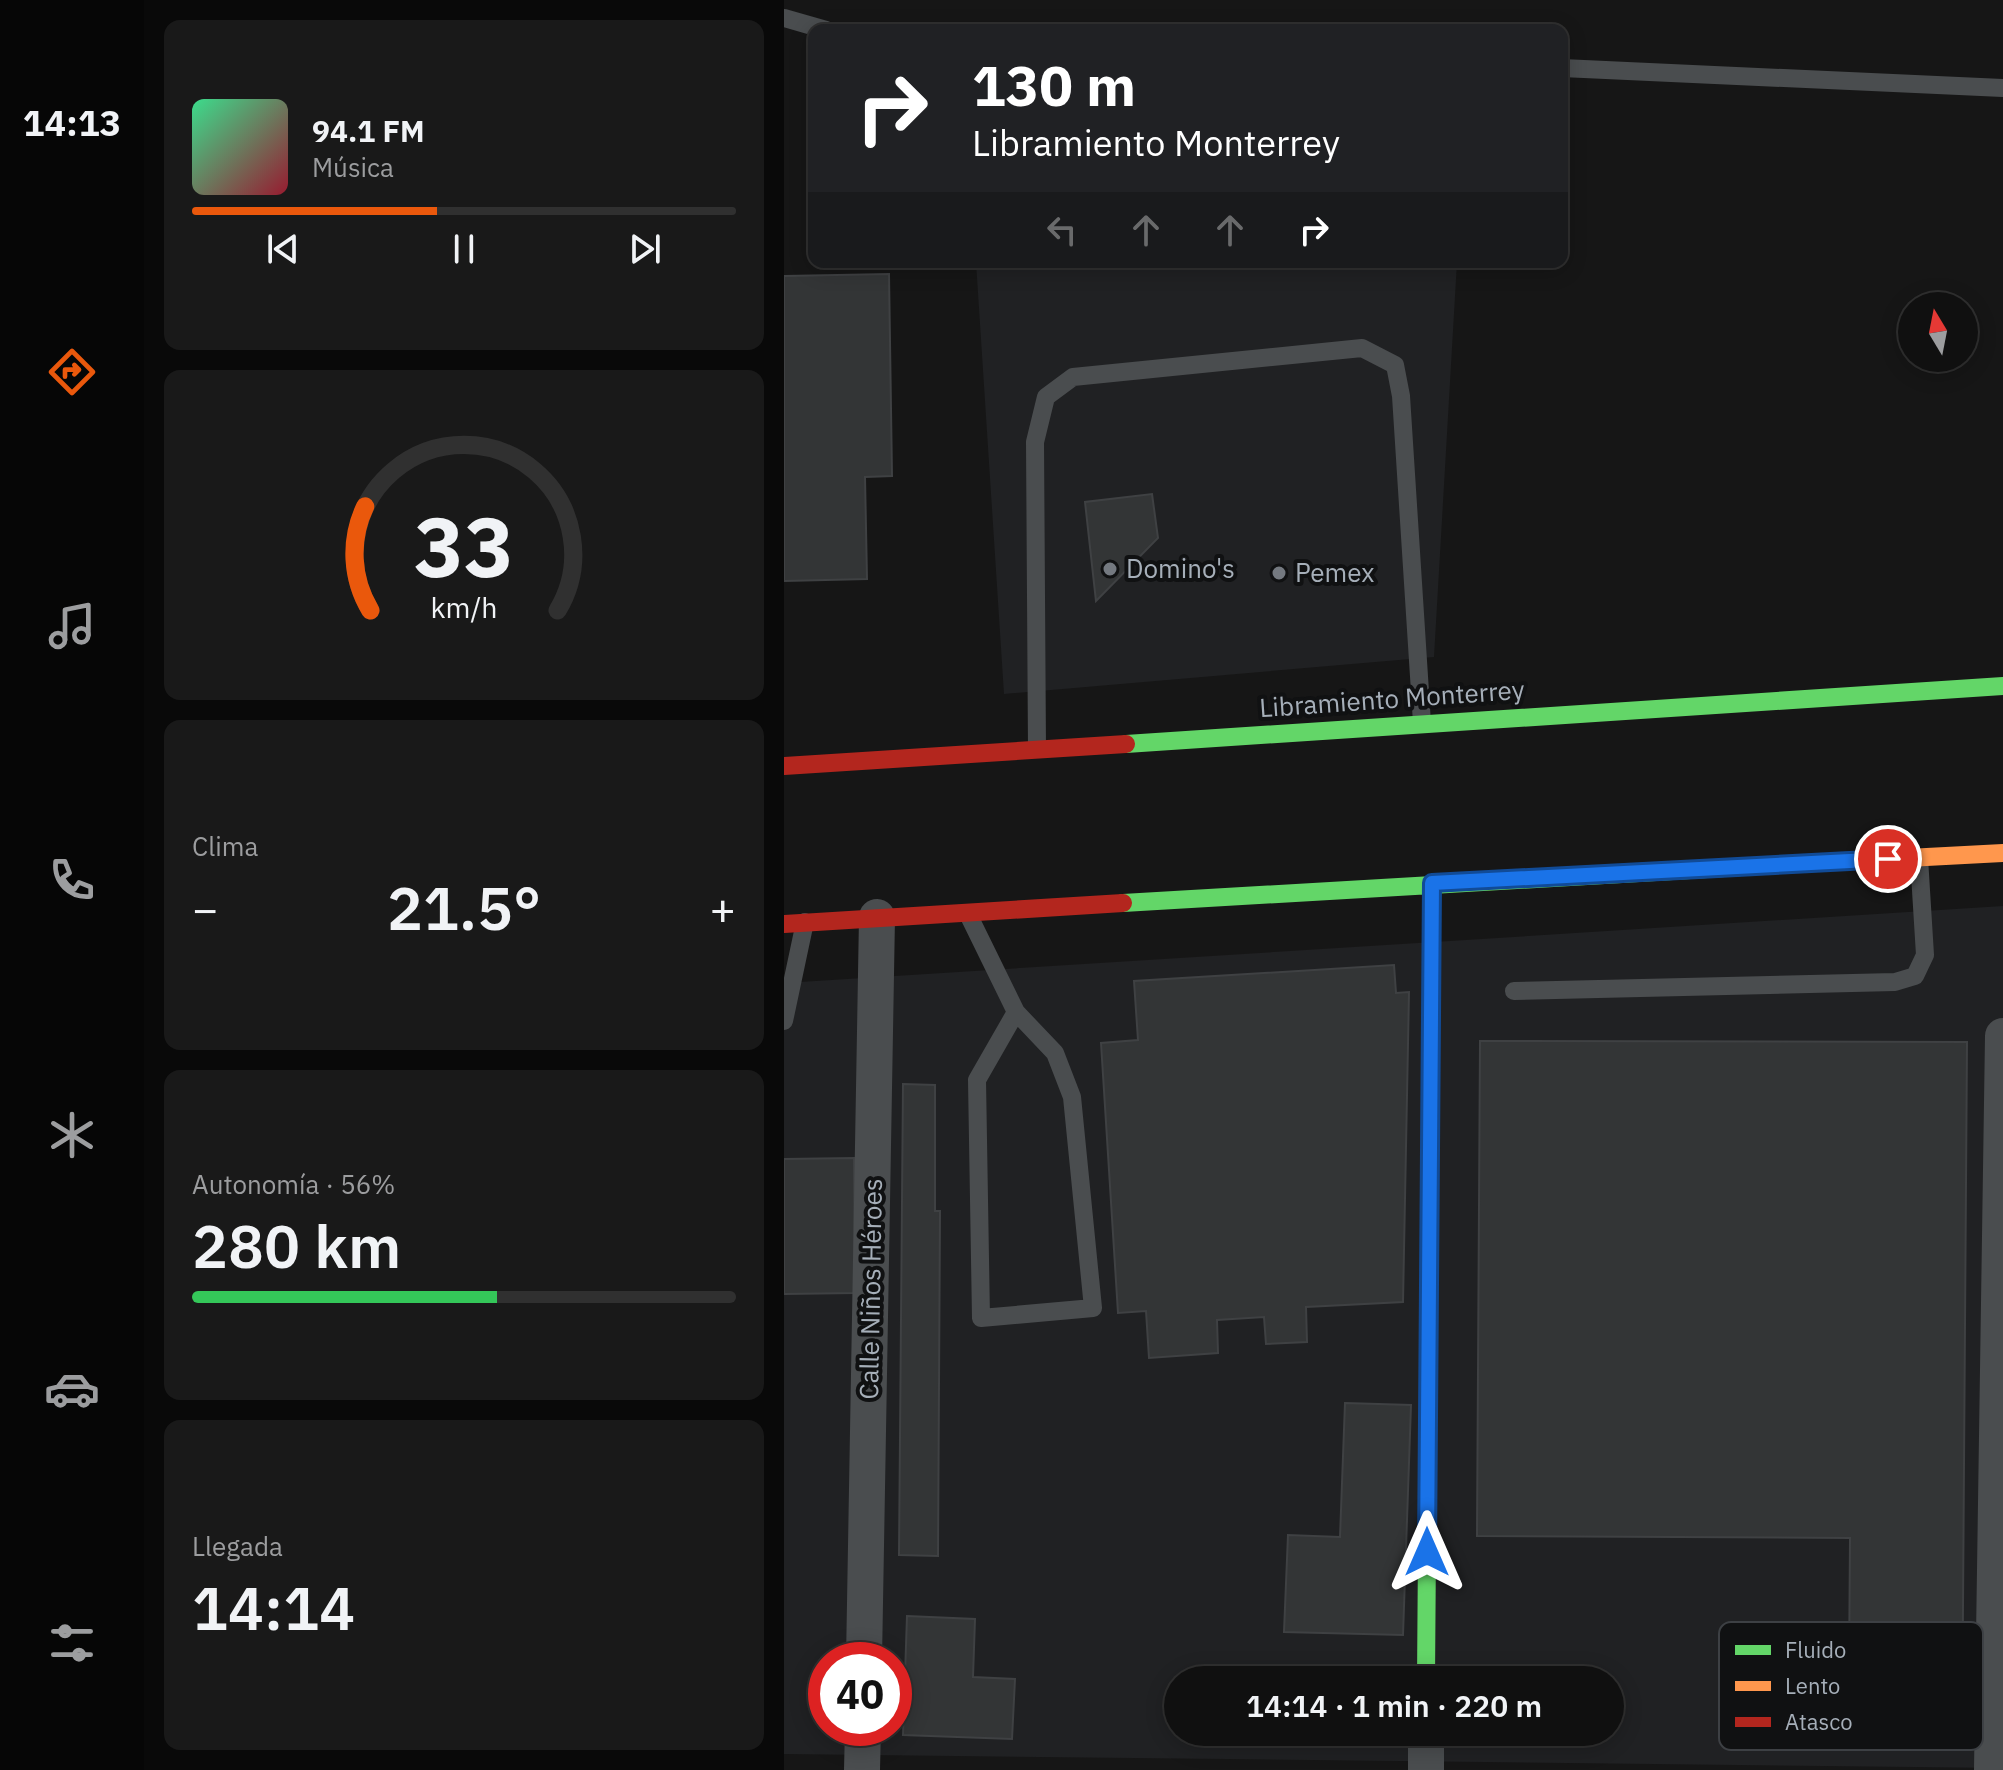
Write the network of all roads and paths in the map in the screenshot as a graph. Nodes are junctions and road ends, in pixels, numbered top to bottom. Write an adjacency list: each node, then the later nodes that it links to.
1 (784, 18): 2 (lane)
2 (808, 25)
3 (1568, 68): 4 (lane)
4 (2003, 88)
5 (2003, 686): 6 (main road, Libramiento Monterrey)
6 (1422, 723): 7 (main road, Libramiento Monterrey); 7 (lane)
7 (1037, 749): 8 (main road, Libramiento Monterrey)
8 (784, 766)
9 (2003, 853): 10 (main road)
10 (1919, 858): 11 (main road); 16 (lane)
11 (1432, 883): 12 (main road); 21 (main road)
12 (967, 913): 13 (main road); 17 (lane)
13 (877, 917): 14 (main road); 20 (street, Calle Niños Héroes)
14 (805, 922): 15 (main road); 18 (lane)
15 (784, 924)
16 (1514, 991)
17 (1016, 1012): 17 (lane)
18 (784, 1021)
19 (2003, 1036): 26 (street)
20 (864, 1642)
21 (1426, 1666)
22 (863, 1746): 24 (street)
23 (1426, 1746): 25 (street)
24 (862, 1770)
25 (1426, 1770)
26 (1992, 1770)

